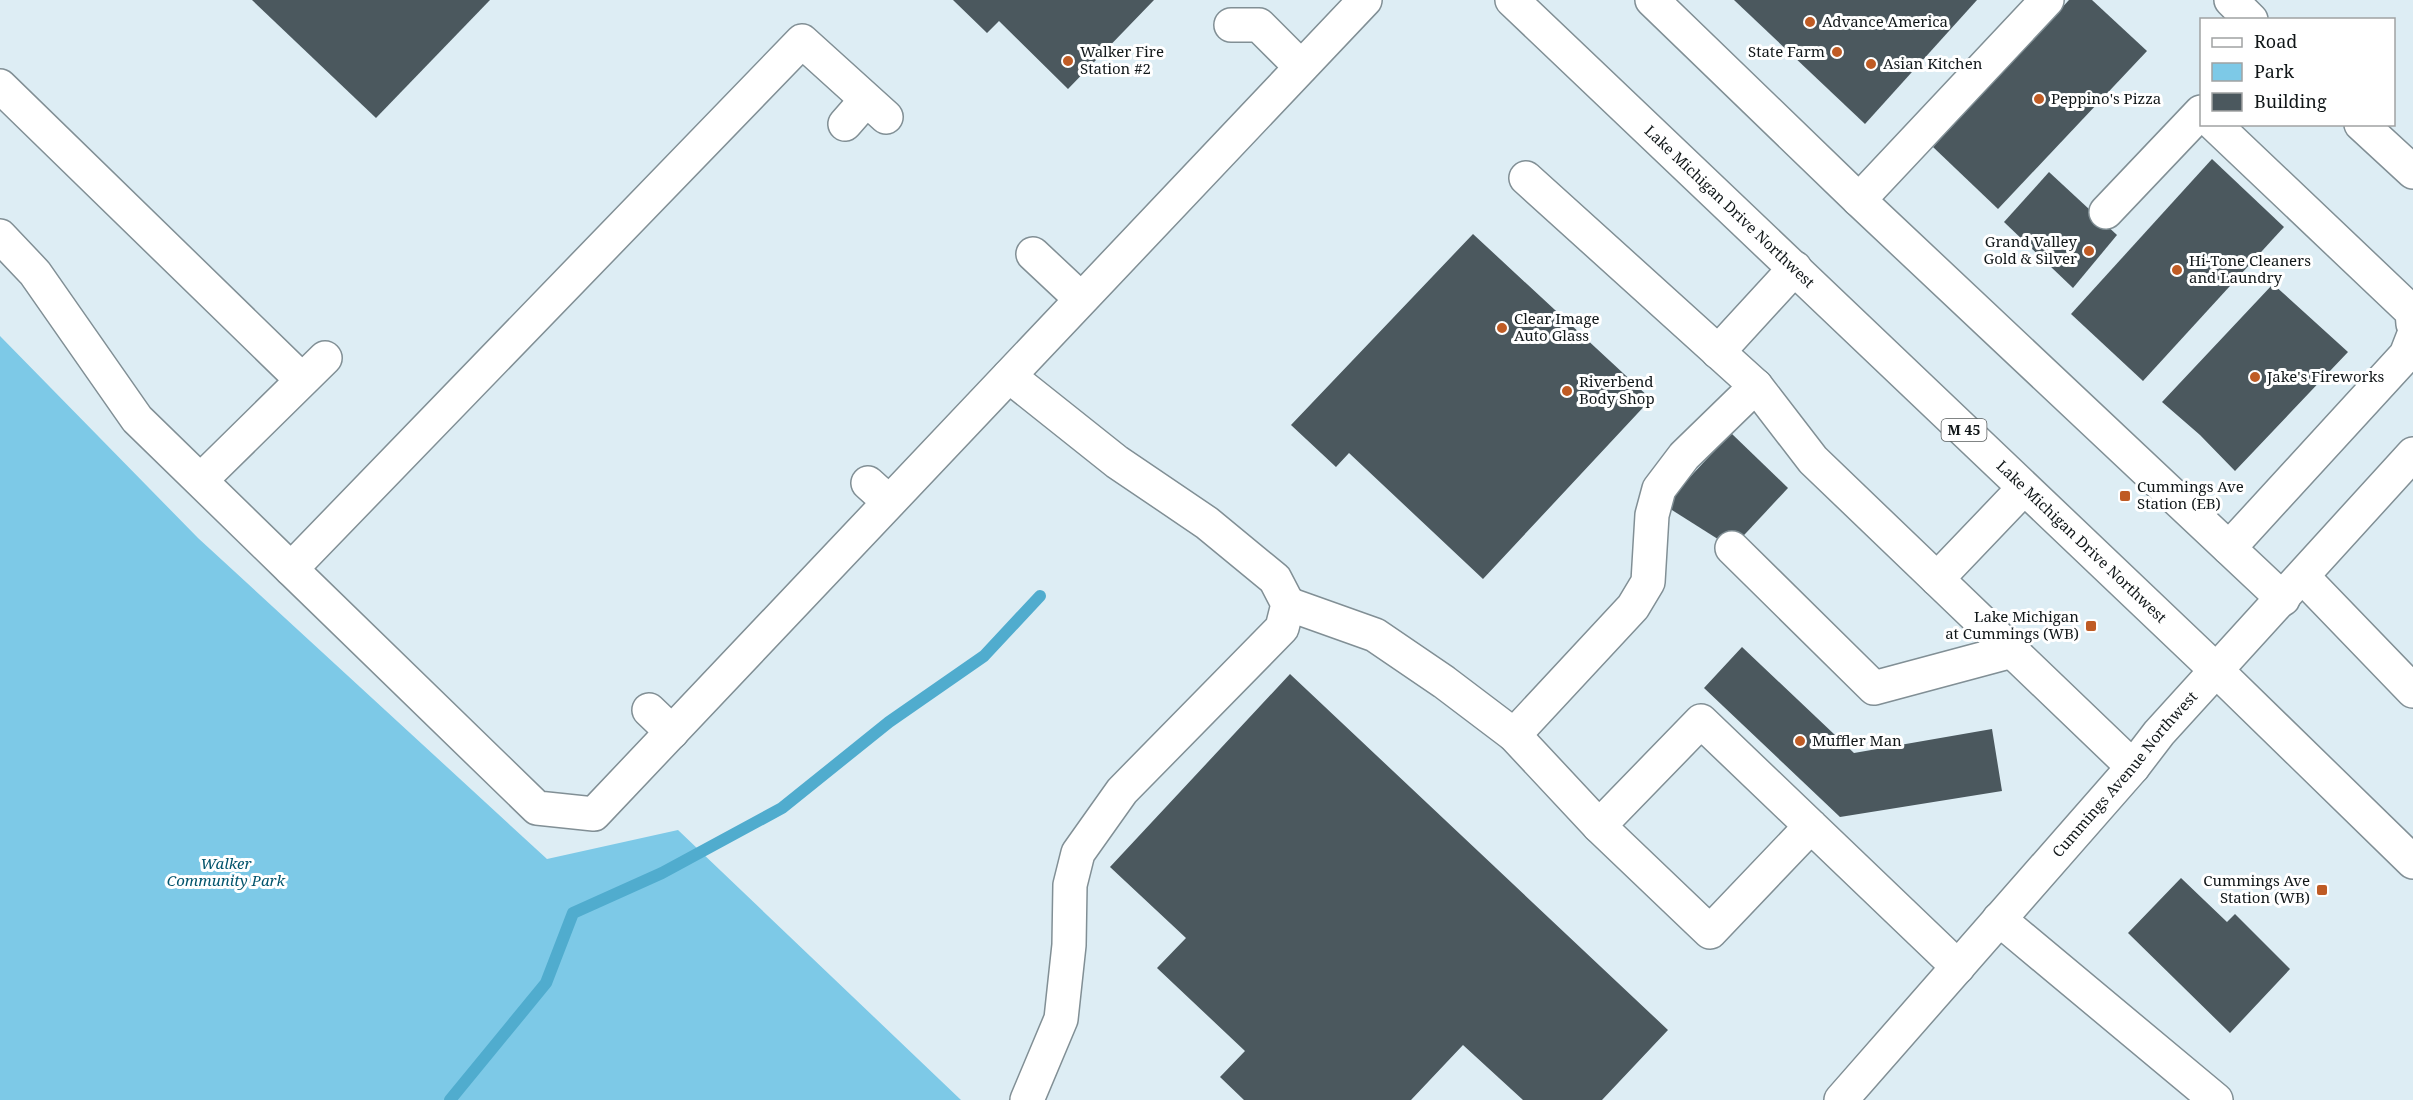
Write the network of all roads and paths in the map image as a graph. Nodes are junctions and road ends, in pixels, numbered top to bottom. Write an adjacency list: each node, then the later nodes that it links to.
1 (1512, 0): 20 (main road, Lake Michigan Drive Northwest / M 45)
2 (1652, 0): 16 (main road)
3 (2047, 0): 16 (main road)
4 (2231, 0): 6 (main road)
5 (1358, 11): 8 (main road)
6 (2249, 18)
7 (1231, 25): 8 (main road)
8 (1301, 67): 21 (main road)
9 (0, 87): 27 (main road)
10 (2200, 114): 17 (main road)
11 (845, 124): 34 (main road)
12 (2216, 126): 22 (main road)
13 (2363, 126): 14 (main road)
14 (2413, 172)
15 (1526, 178): 24 (main road)
16 (1859, 200): 33 (main road)
17 (2106, 212)
18 (0, 236): 30 (main road)
19 (1033, 254): 21 (main road)
20 (1795, 268): 24 (main road); 31 (main road, Lake Michigan Drive Northwest / M 45)
21 (1081, 299): 26 (main road)
22 (2413, 312): 23 (main road)
23 (2411, 344): 33 (main road)
24 (1718, 352): 28 (main road)
25 (325, 358): 27 (main road)
26 (1009, 376): 34 (main road); 37 (main road)
27 (302, 380): 30 (main road)
28 (1756, 386): 35 (main road); 41 (main road)
29 (2413, 454): 36 (main road, Cummings Avenue Northwest)
30 (201, 480): 34 (main road)
31 (2024, 488): 35 (main road); 39 (main road, Lake Michigan Drive Northwest / M 45)
32 (1732, 548): 38 (main road)
33 (2229, 548): 36 (main road)
34 (291, 569)
35 (1937, 579): 38 (main road)
36 (2293, 588): 39 (main road, Cummings Avenue Northwest); 40 (main road)
37 (1288, 604): 41 (main road); 48 (main road)
38 (2012, 651): 42 (main road)
39 (2217, 671): 42 (main road, Cummings Avenue Northwest); 45 (main road, Lake Michigan Drive Northwest / M 45)
40 (2413, 692)
41 (1514, 735): 43 (main road)
42 (2133, 767): 46 (main road, Cummings Avenue Northwest)
43 (1599, 826): 44 (main road); 44 (main road)
44 (1811, 826): 47 (main road)
45 (2411, 856)
46 (2000, 919): 47 (main road, Cummings Avenue Northwest); 50 (main road)
47 (1958, 967): 49 (main road, Cummings Avenue Northwest)
48 (1028, 1100)
49 (1841, 1100)
50 (2216, 1100)

